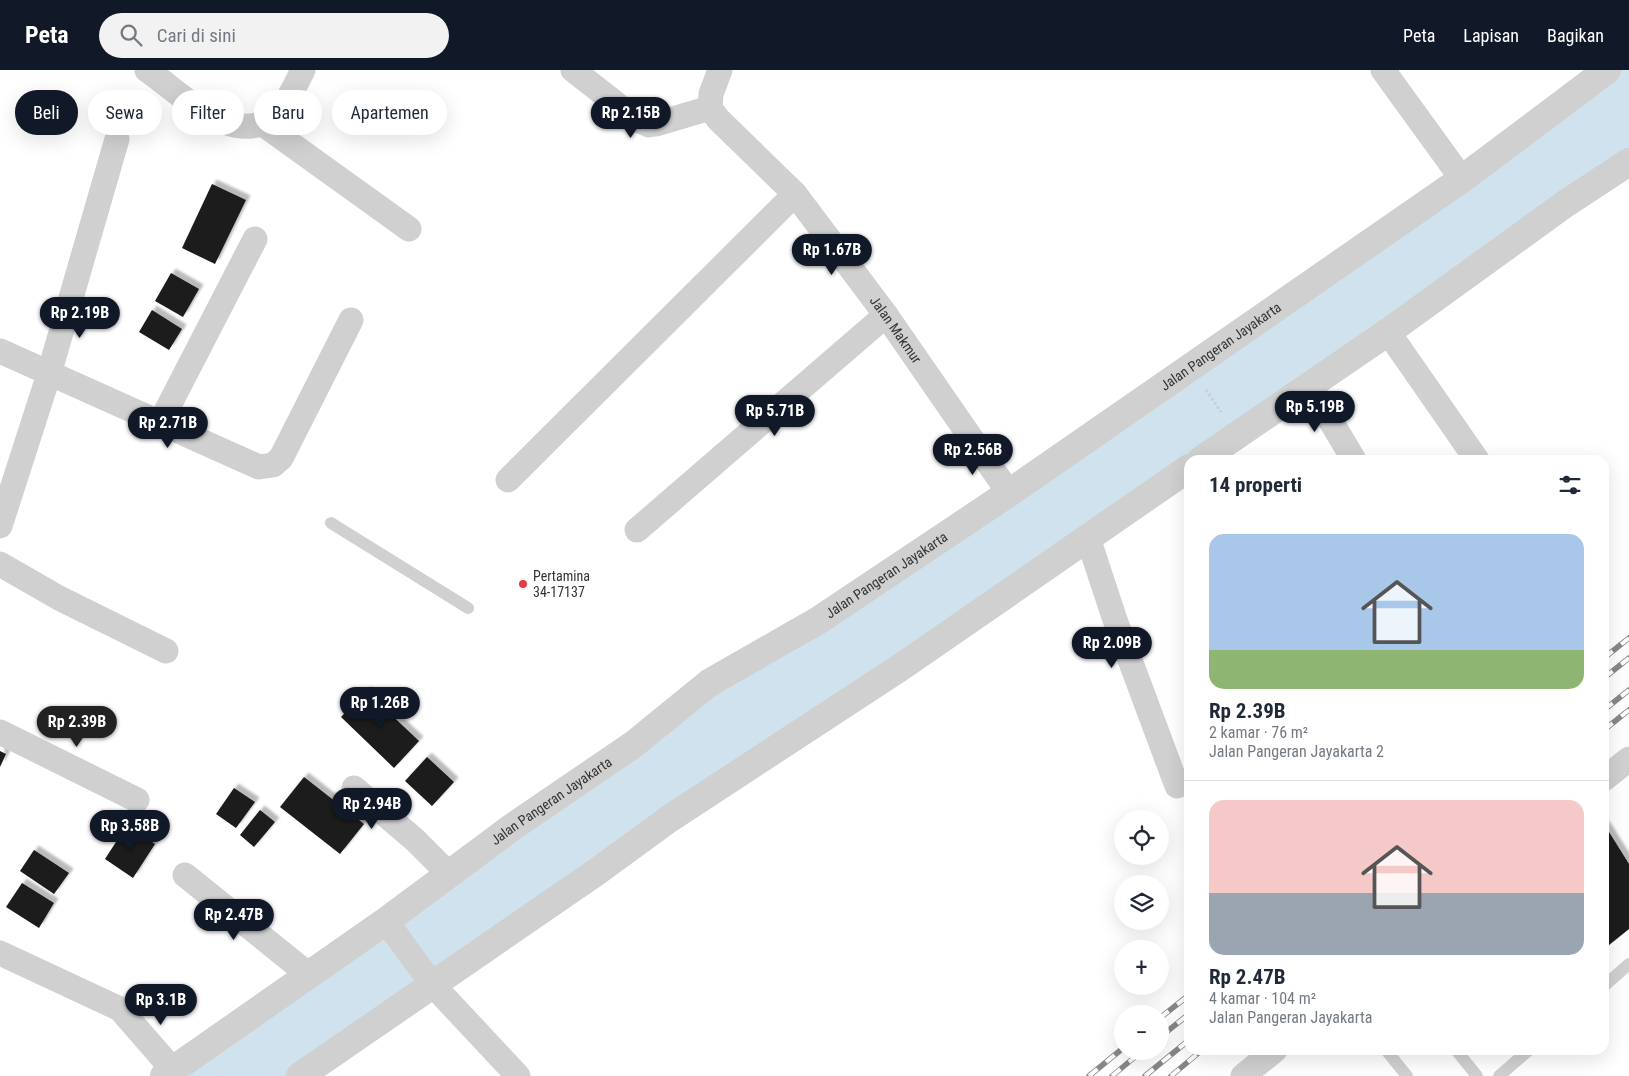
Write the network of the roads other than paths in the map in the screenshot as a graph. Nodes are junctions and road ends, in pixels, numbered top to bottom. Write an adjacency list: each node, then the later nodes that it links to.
1 (147, 70): 9 (street)
2 (303, 70): 7 (street)
3 (573, 70): 8 (street)
4 (720, 70): 8 (street)
5 (1383, 70): 13 (street)
6 (1607, 70): 13 (street, Jalan Pangeran Jayakarta)
7 (292, 90)
8 (710, 108): 14 (street, Jalan Makmur)
9 (254, 126)
10 (278, 135): 15 (street)
11 (117, 139): 21 (street)
12 (1629, 162): 19 (street)
13 (1462, 178): 29 (street, Jalan Pangeran Jayakarta)
14 (795, 194): 17 (street, Jalan Makmur); 28 (street)
15 (409, 229)
16 (255, 239): 23 (street)
17 (886, 315): 29 (street, Jalan Makmur); 32 (street)
18 (351, 320): 23 (street)
19 (1388, 332): 22 (street); 26 (street)
20 (0, 351): 21 (street)
21 (49, 374): 23 (street); 31 (street)
22 (1310, 386): 24 (street); 25 (street)
23 (160, 423)
24 (1207, 455)
25 (1351, 455)
26 (1474, 455)
27 (1184, 471): 33 (street)
28 (508, 480)
29 (1009, 493): 43 (street, Jalan Pangeran Jayakarta)
30 (332, 523): 35 (lane)
31 (0, 526)
32 (637, 530)
33 (1088, 538): 40 (street); 49 (street)
34 (0, 564): 36 (street)
35 (468, 608)
36 (166, 651)
37 (0, 732): 42 (street)
38 (1629, 759): 39 (street)
39 (1609, 775)
40 (1177, 786)
41 (354, 788): 43 (street)
42 (137, 800)
43 (448, 873): 45 (street, Jalan Pangeran Jayakarta)
44 (185, 875): 48 (street)
45 (390, 926): 48 (street, Jalan Pangeran Jayakarta); 49 (street)
46 (0, 953): 55 (street)
47 (1629, 964): 50 (lane)
48 (309, 975): 55 (street, Jalan Pangeran Jayakarta)
49 (426, 976): 56 (street); 57 (street)
50 (1609, 982)
51 (1269, 1055): 58 (street)
52 (1390, 1055): 59 (lane)
53 (1460, 1055): 60 (lane)
54 (1524, 1055): 61 (lane)
55 (168, 1073)
56 (300, 1076)
57 (518, 1076)
58 (1243, 1076)
59 (1407, 1076)
60 (1477, 1076)
61 (1499, 1076)

